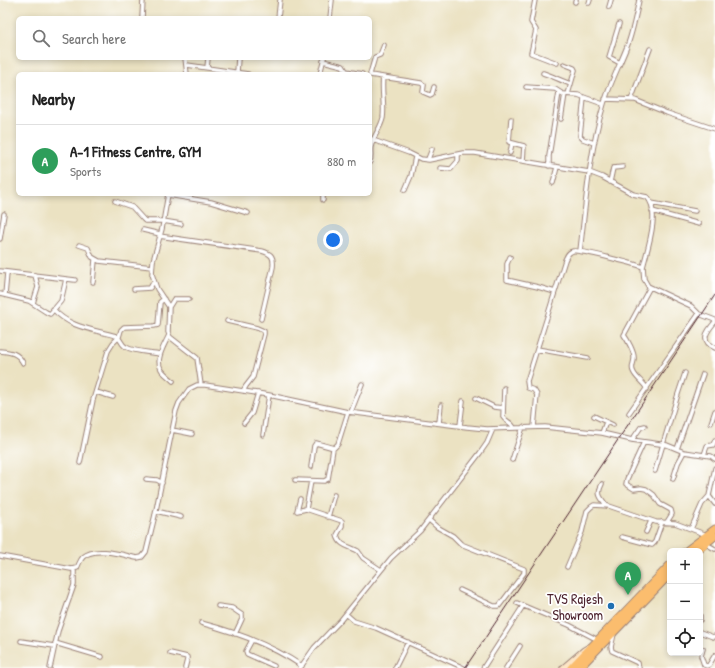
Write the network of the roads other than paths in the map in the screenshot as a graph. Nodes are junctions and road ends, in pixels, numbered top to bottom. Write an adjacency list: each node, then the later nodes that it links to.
1 (143, 0): 8 (street)
2 (280, 0): 9 (street)
3 (332, 0): 10 (street)
4 (535, 0): 18 (street)
5 (611, 0): 7 (street)
6 (638, 0): 19 (street)
7 (609, 7)
8 (142, 16)
9 (278, 16)
10 (330, 16)
11 (620, 24): 19 (street)
12 (384, 45): 28 (street)
13 (650, 49): 39 (street)
14 (186, 60): 21 (street)
15 (208, 60): 22 (street)
16 (238, 60): 25 (street)
17 (323, 60): 26 (street); 27 (street)
18 (557, 62)
19 (620, 63): 38 (street)
20 (564, 64): 32 (street)
21 (187, 65): 22 (street); 23 (street)
22 (207, 68): 24 (street)
23 (187, 72)
24 (224, 72): 25 (street)
25 (237, 72)
26 (320, 72)
27 (352, 72)
28 (371, 72)
29 (543, 73): 32 (street)
30 (372, 74): 31 (street)
31 (383, 77): 34 (street); 44 (street)
32 (571, 84): 36 (street)
33 (526, 87): 35 (street)
34 (434, 88)
35 (560, 92): 36 (street); 53 (street)
36 (566, 94): 37 (street); 42 (street)
37 (584, 98): 40 (street); 45 (street)
38 (605, 99): 39 (street); 40 (street)
39 (631, 100): 43 (street)
40 (604, 104): 45 (street)
41 (511, 119): 46 (street)
42 (561, 119)
43 (715, 129)
44 (372, 140): 50 (street)
45 (594, 142): 57 (street)
46 (512, 143): 48 (street); 52 (street)
47 (432, 149): 51 (street)
48 (510, 153)
49 (458, 154): 51 (street); 52 (street); 56 (street)
50 (415, 156): 51 (street); 60 (street)
51 (428, 160)
52 (523, 161): 53 (street)
53 (549, 166): 54 (street)
54 (557, 167): 57 (street); 59 (street)
55 (623, 167): 58 (street)
56 (440, 168)
57 (589, 172): 58 (street); 79 (street)
58 (610, 182): 66 (street)
59 (553, 183)
60 (405, 190)
61 (168, 196): 71 (street)
62 (174, 196): 69 (street)
63 (323, 196): 64 (street)
64 (323, 200)
65 (115, 201): 71 (street)
66 (651, 203): 67 (street); 68 (street)
67 (652, 211): 73 (street); 83 (street)
68 (694, 211)
69 (248, 213)
70 (4, 214): 75 (street)
71 (163, 221): 72 (street); 76 (street)
72 (181, 224)
73 (699, 224)
74 (143, 230): 76 (street)
75 (1, 231): 77 (street)
76 (160, 235): 82 (street); 102 (street)
77 (0, 239)
78 (79, 244): 81 (street)
79 (580, 251): 83 (street); 93 (street)
80 (510, 258): 93 (street)
81 (95, 260): 82 (street); 90 (street)
82 (152, 267): 89 (street)
83 (643, 267): 91 (street)
84 (0, 272): 85 (street)
85 (7, 273): 86 (street); 95 (street)
86 (35, 275): 87 (street); 98 (street)
87 (66, 279): 88 (street); 100 (street)
88 (75, 280)
89 (154, 281): 92 (street); 96 (street)
90 (93, 282)
91 (650, 287): 101 (street); 120 (street)
92 (134, 289)
93 (555, 292): 107 (street)
94 (0, 294): 95 (street)
95 (5, 295): 98 (street)
96 (164, 299): 99 (street); 106 (street)
97 (189, 300): 99 (street)
98 (33, 303): 100 (street)
99 (169, 306): 105 (street)
100 (53, 309): 106 (street)
101 (699, 314): 104 (street); 120 (street)
102 (262, 319)
103 (227, 320): 121 (street)
104 (715, 321): 108 (street)
105 (169, 335): 110 (street); 118 (street)
106 (118, 337): 110 (street); 122 (street)
107 (537, 348): 112 (street); 142 (street)
108 (715, 348)
109 (0, 351): 111 (street); 113 (street)
110 (160, 354): 116 (street)
111 (0, 356)
112 (588, 358)
113 (23, 363)
114 (685, 373): 152 (street)
115 (703, 374): 154 (street)
116 (173, 380)
117 (362, 384): 131 (street)
118 (201, 385): 121 (street); 145 (street)
119 (504, 388): 129 (street)
120 (647, 388): 132 (street)
121 (243, 391): 123 (street)
122 (96, 392): 125 (street); 159 (street)
123 (258, 393): 124 (street); 135 (street)
124 (269, 395): 131 (street); 148 (street)
125 (113, 397)
126 (476, 398): 129 (street)
127 (463, 401): 139 (street)
128 (441, 405): 136 (street)
129 (503, 408): 143 (street)
130 (715, 411): 137 (street)
131 (350, 412): 136 (street); 153 (street)
132 (629, 413)
133 (594, 416): 134 (street)
134 (606, 422): 138 (street); 146 (street)
135 (244, 423)
136 (440, 423): 139 (street)
137 (711, 423)
138 (613, 425)
139 (460, 426): 144 (street)
140 (645, 426): 149 (street)
141 (523, 427): 142 (street); 143 (street); 158 (street)
142 (534, 427): 146 (street)
143 (514, 428): 144 (street)
144 (493, 429): 178 (street)
145 (172, 430): 147 (street); 167 (street)
146 (602, 433): 149 (street)
147 (192, 434)
148 (263, 436)
149 (632, 440): 151 (street)
150 (715, 440): 156 (street)
151 (644, 442): 152 (street); 181 (street)
152 (663, 444): 154 (street); 162 (street)
153 (334, 448): 160 (street); 166 (street)
154 (677, 449): 155 (street)
155 (684, 452): 156 (street); 164 (street)
156 (704, 455): 157 (street)
157 (715, 458)
158 (512, 460)
159 (80, 463)
160 (311, 467)
161 (715, 468): 170 (street)
162 (655, 471)
163 (146, 479): 167 (street)
164 (673, 479)
165 (295, 480): 166 (street)
166 (311, 481): 174 (street)
167 (162, 483): 175 (street)
168 (602, 484): 173 (street)
169 (334, 495): 177 (street)
170 (709, 496): 172 (street); 182 (street)
171 (300, 499): 174 (street)
172 (715, 504)
173 (607, 506): 179 (street); 192 (street)
174 (306, 509): 177 (street)
175 (156, 511): 176 (street); 194 (street)
176 (181, 517)
177 (328, 517): 195 (street)
178 (429, 520): 195 (street); 197 (street)
179 (651, 521): 180 (street); 184 (street)
180 (662, 522): 181 (street); 185 (street)
181 (667, 522): 182 (street)
182 (691, 529): 186 (street)
183 (715, 529): 186 (highway)
184 (646, 532)
185 (622, 537)
186 (712, 537): 187 (highway); 188 (highway)
187 (705, 543): 189 (highway); 190 (street)
188 (692, 548)
189 (699, 548)
190 (715, 549)
191 (0, 556): 194 (street)
192 (567, 567)
193 (667, 568): 208 (highway)
194 (74, 569): 211 (street)
195 (381, 570): 201 (street)
196 (667, 577): 203 (highway)
197 (460, 590)
198 (517, 603): 200 (street)
199 (218, 606): 205 (street)
200 (523, 606): 208 (street); 224 (street)
201 (346, 614): 210 (street); 219 (street)
202 (201, 623): 205 (street)
203 (614, 631): 228 (highway); 229 (street)
204 (703, 633): 206 (street)
205 (236, 634): 207 (street)
206 (715, 636)
207 (252, 640): 218 (street); 219 (street)
208 (598, 640): 213 (highway)
209 (21, 641): 211 (street)
210 (408, 642): 222 (street); 223 (street)
211 (54, 645): 217 (street); 220 (street)
212 (520, 646): 225 (street)
213 (592, 646): 226 (street); 227 (highway)
214 (170, 653): 221 (street)
215 (715, 655): 216 (street)
216 (701, 656)
217 (102, 657)
218 (274, 666)
219 (301, 667)
220 (50, 668)
221 (185, 668)
222 (395, 668)
223 (464, 668)
224 (482, 668)
225 (506, 668)
226 (563, 668)
227 (571, 668)
228 (579, 668)
229 (639, 668)

